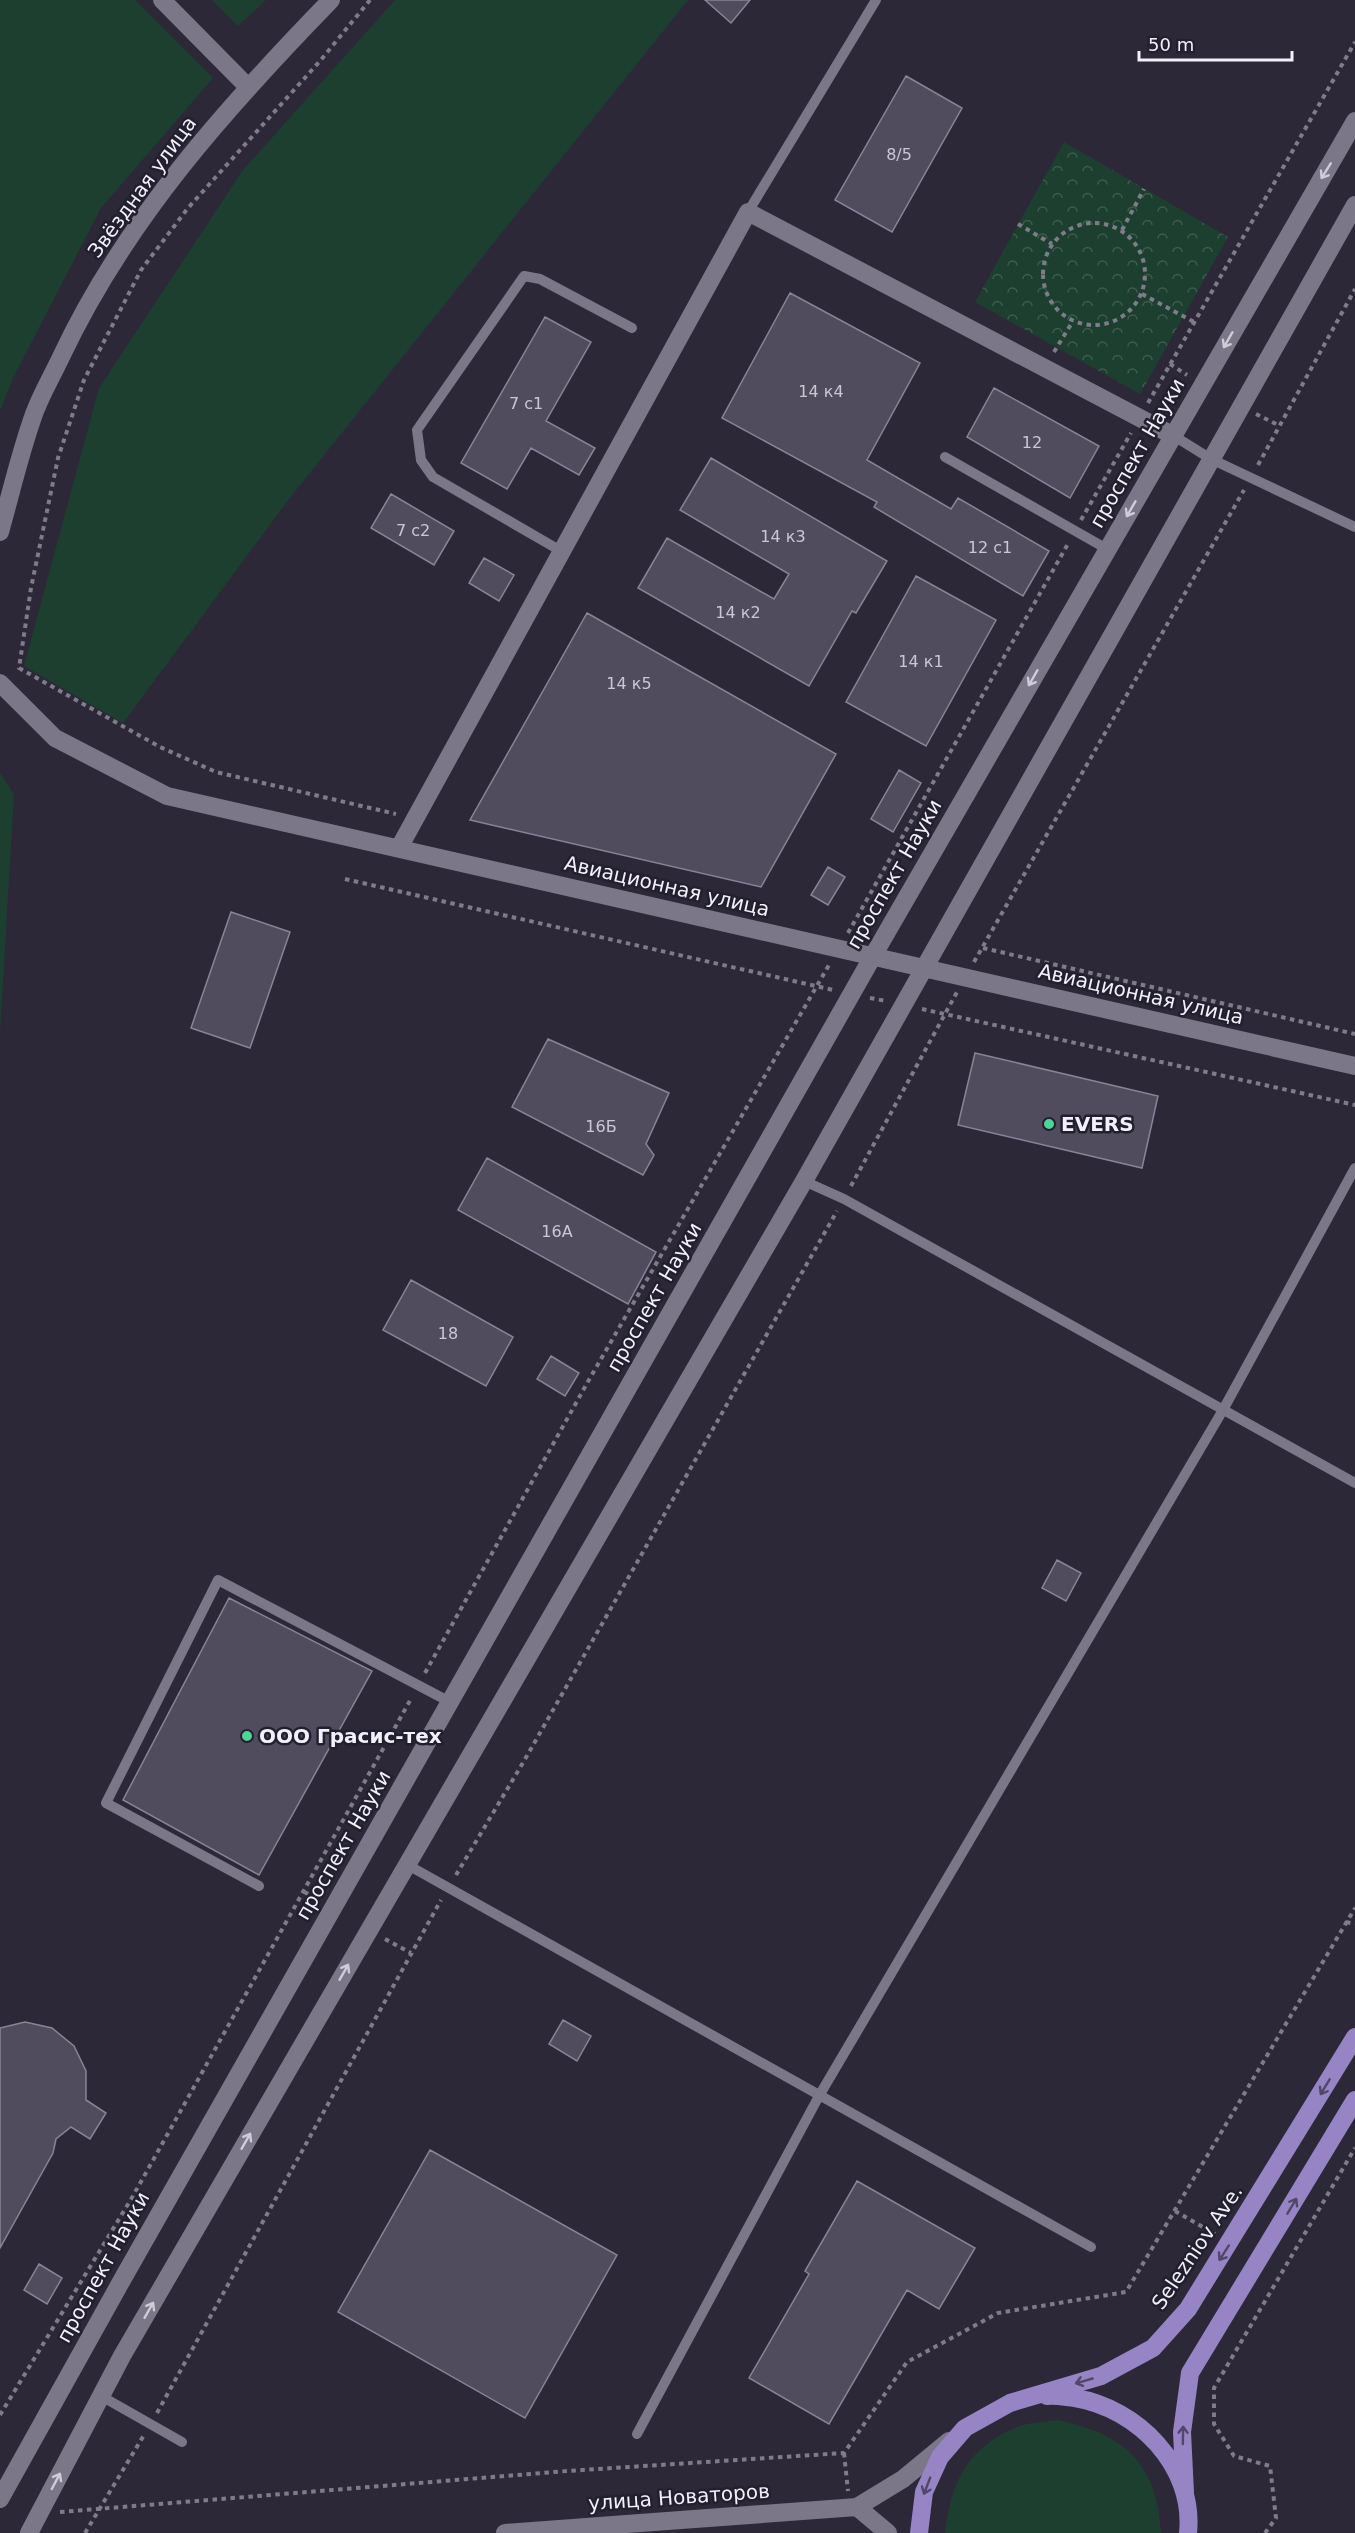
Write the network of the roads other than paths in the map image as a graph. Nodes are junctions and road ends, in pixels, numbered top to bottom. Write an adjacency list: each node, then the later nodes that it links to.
1 (162, 0): 4 (street)
2 (331, 0): 4 (street, Звёздная улица)
3 (876, 0): 7 (lane)
4 (247, 86): 13 (street, Звёздная улица)
5 (1355, 121): 9 (street, проспект Науки, one-way to 9)
6 (1355, 205): 11 (street)
7 (748, 212): 9 (street); 15 (street)
8 (632, 328): 15 (lane)
9 (1174, 436): 11 (lane); 14 (street, проспект Науки, one-way to 14)
10 (945, 458): 14 (lane)
11 (1211, 459): 12 (lane); 19 (street)
12 (1355, 527)
13 (0, 532)
14 (1107, 549): 18 (street, проспект Науки, one-way to 18)
15 (561, 551): 17 (street)
16 (0, 683): 17 (street, Авиационная улица)
17 (399, 848): 18 (street, Авиационная улица)
18 (873, 956): 19 (street, Авиационная улица); 25 (street, проспект Науки)
19 (923, 968): 20 (street, Авиационная улица); 22 (street)
20 (1355, 1066)
21 (1355, 1168): 23 (lane)
22 (804, 1181): 23 (lane); 26 (street)
23 (1223, 1410): 24 (lane); 29 (lane)
24 (1355, 1483)
25 (450, 1702): 27 (lane); 38 (street, проспект Науки)
26 (406, 1864): 29 (lane); 32 (street, one-way to 26)
27 (259, 1886)
28 (1355, 2037): 33 (main road, Selezniov Ave., one-way to 33)
29 (819, 2096): 31 (lane); 35 (lane)
30 (1355, 2100): 37 (main road, Selezniov Ave., one-way to 30)
31 (1091, 2247)
32 (101, 2396): 36 (lane); 40 (street, one-way to 32)
33 (1010, 2403): 34 (main road, Selezniov Ave.); 37 (main road, Selezniov Ave.)
34 (965, 2428): 39 (street); 43 (main road, Selezniov Ave., one-way to 43)
35 (637, 2434)
36 (182, 2442)
37 (1185, 2493): 44 (main road, Selezniov Ave.)
38 (0, 2499)
39 (857, 2507): 41 (street, улица Новаторов); 42 (street)
40 (29, 2533)
41 (505, 2533)
42 (888, 2533)
43 (919, 2533)
44 (1188, 2533)

